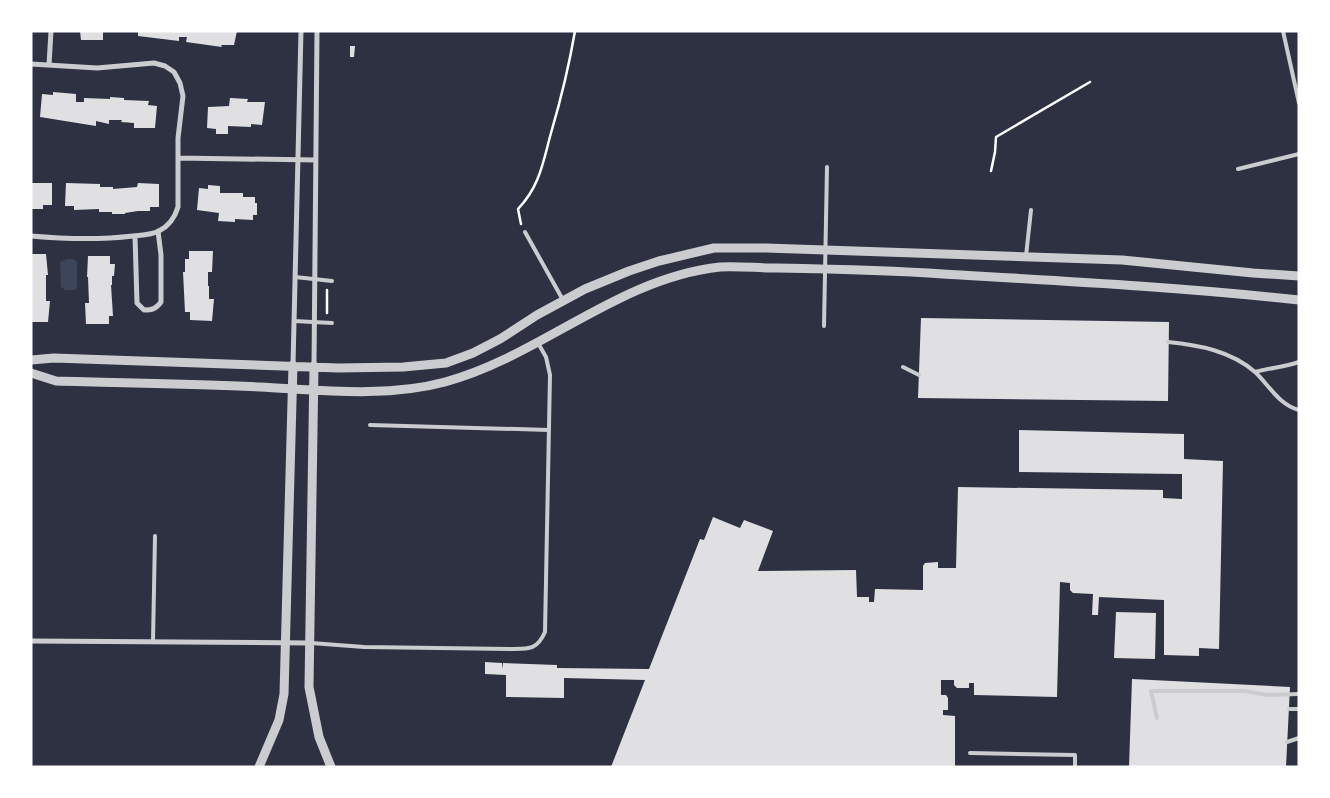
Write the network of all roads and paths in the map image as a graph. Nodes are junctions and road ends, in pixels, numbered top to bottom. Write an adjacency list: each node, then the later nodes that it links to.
1 (51, 31): 7 (street)
2 (300, 31): 12 (street)
3 (317, 31): 13 (street)
4 (576, 31): 19 (path)
5 (1283, 31): 9 (lane)
6 (31, 64): 7 (street)
7 (49, 65): 11 (street)
8 (1090, 82): 16 (path)
9 (1299, 103)
10 (1299, 154): 15 (lane)
11 (178, 158): 12 (street); 18 (street)
12 (298, 159): 13 (street); 26 (street)
13 (316, 160): 27 (street)
14 (826, 167): 22 (lane)
15 (1238, 169)
16 (991, 171)
17 (1031, 210): 23 (lane)
18 (158, 231): 21 (street); 21 (street)
19 (525, 232): 31 (lane)
20 (31, 236): 21 (street)
21 (135, 236)
22 (826, 250): 23 (street); 24 (lane); 31 (street)
23 (1026, 256): 25 (street)
24 (826, 268): 30 (street); 36 (lane); 38 (street)
25 (1299, 276)
26 (295, 277): 27 (lane); 33 (street)
27 (314, 278): 28 (lane); 34 (street)
28 (332, 280)
29 (328, 290): 32 (path)
30 (1299, 300)
31 (564, 301): 42 (street)
32 (328, 313)
33 (294, 320): 34 (lane); 41 (street)
34 (313, 322): 35 (lane); 42 (street)
35 (332, 323)
36 (824, 326)
37 (1168, 342): 44 (lane)
38 (538, 343): 48 (street); 51 (lane)
39 (31, 360): 41 (street)
40 (1299, 362): 44 (lane)
41 (293, 365): 42 (street); 47 (street)
42 (314, 366): 48 (street)
43 (903, 367): 46 (lane)
44 (1255, 372): 49 (lane)
45 (31, 373): 47 (street)
46 (919, 375)
47 (292, 389): 48 (street); 55 (street)
48 (314, 390): 56 (street)
49 (1299, 410)
50 (370, 425): 51 (lane)
51 (549, 430): 56 (lane)
52 (155, 536): 54 (lane)
53 (31, 641): 54 (street)
54 (153, 641): 55 (street)
55 (286, 642): 56 (street); 64 (street)
56 (309, 643): 65 (street)
57 (1299, 694): 60 (lane)
58 (1289, 709): 59 (lane)
59 (1299, 709)
60 (1157, 718)
61 (1299, 738): 62 (lane)
62 (1287, 742)
63 (970, 753): 66 (lane)
64 (259, 767)
65 (332, 767)
66 (1075, 767)

